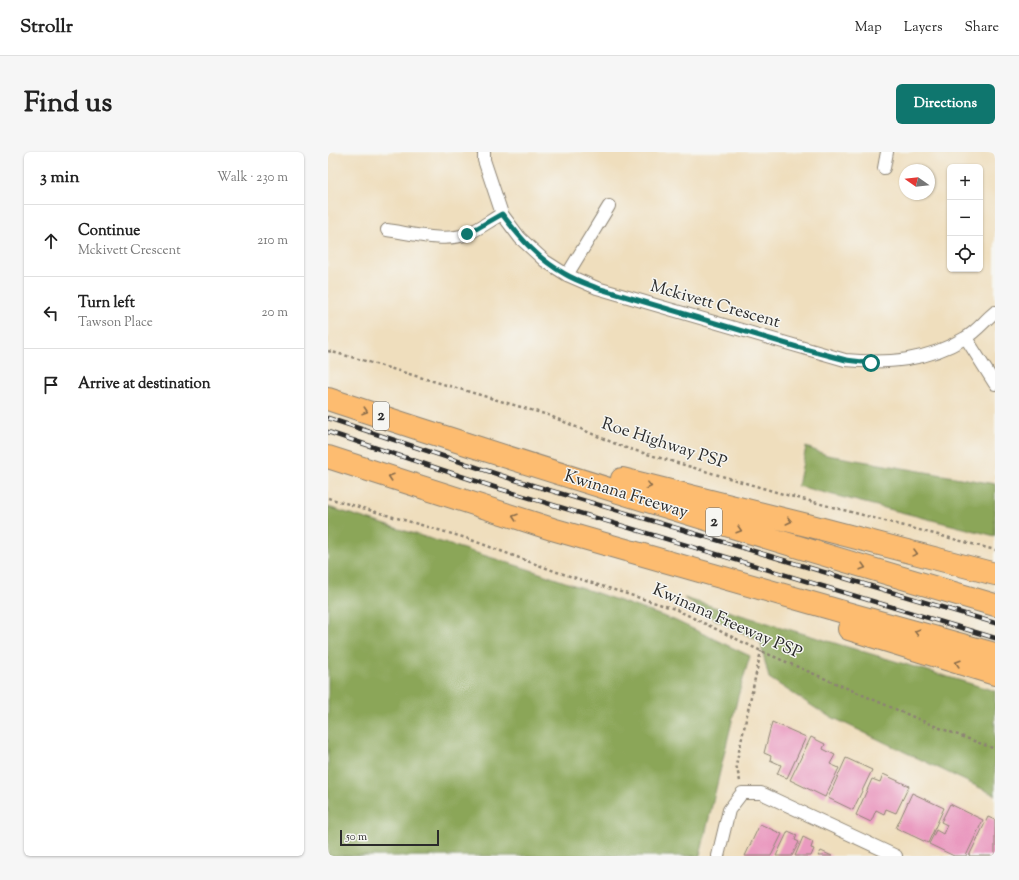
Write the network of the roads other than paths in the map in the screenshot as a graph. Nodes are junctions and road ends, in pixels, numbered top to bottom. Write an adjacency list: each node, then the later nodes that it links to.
1 (484, 152): 5 (street, Mckivett Crescent)
2 (887, 152): 3 (street)
3 (884, 168)
4 (609, 206): 7 (street)
5 (502, 214): 6 (street); 7 (street, Mckivett Crescent)
6 (387, 230)
7 (567, 275): 9 (street, Mckivett Crescent)
8 (995, 312): 9 (street, Mckivett Crescent)
9 (966, 338): 10 (street)
10 (995, 384)
11 (328, 399): 12 (highway, Kwinana Freeway / 2, one-way to 12)
12 (434, 434): 15 (highway, one-way to 15); 16 (highway, Kwinana Freeway / 2, one-way to 16)
13 (328, 457): 14 (highway, one-way to 13)
14 (552, 529): 17 (highway, one-way to 14); 18 (highway, one-way to 14)
15 (995, 574)
16 (995, 605)
17 (995, 654)
18 (995, 674)
19 (718, 856): 20 (street)
20 (896, 856)

